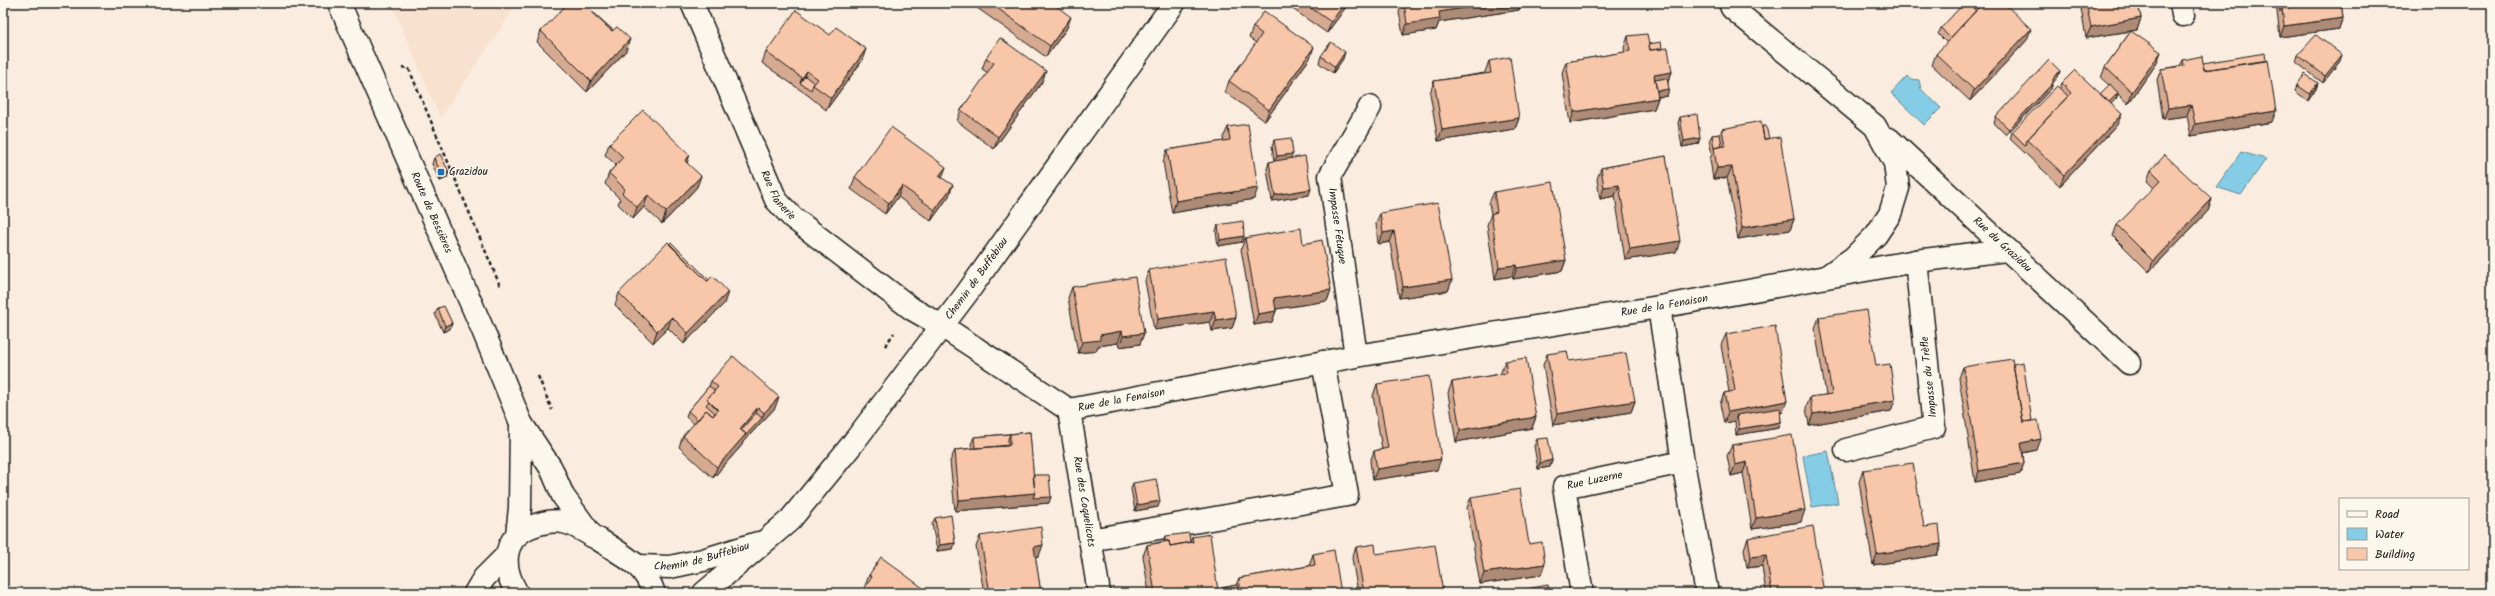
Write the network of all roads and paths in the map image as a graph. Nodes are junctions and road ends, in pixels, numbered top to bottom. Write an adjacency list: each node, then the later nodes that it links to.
1 (339, 3): 5 (street, Route de Bessières)
2 (692, 3): 13 (street, Rue Flanerie)
3 (1174, 3): 14 (street, Chemin de Buffebiau)
4 (1729, 5): 7 (street, Rue du Grazidou)
5 (362, 54): 11 (path); 22 (street, Route de Bessières)
6 (1370, 107): 16 (street, Impasse Fétuque)
7 (1875, 126): 8 (street, Rue du Grazidou); 10 (street, Rue du Grazidou)
8 (2006, 250): 9 (street, Rue de la Fenaison); 18 (street, Rue du Grazidou)
9 (1916, 261): 10 (street, Rue de la Fenaison); 23 (street, Impasse du Trèfle)
10 (1824, 278): 12 (street, Rue de la Fenaison)
11 (504, 295)
12 (1659, 307): 16 (street, Rue de la Fenaison); 24 (street)
13 (912, 309): 14 (street, Rue Flanerie); 15 (path)
14 (942, 326): 20 (street, Rue de la Fenaison); 28 (street, Chemin de Buffebiau)
15 (880, 352)
16 (1356, 356): 17 (street, Rue de la Fenaison)
17 (1323, 362): 20 (street, Rue de la Fenaison); 27 (street)
18 (2130, 363)
19 (537, 374): 21 (path)
20 (1069, 410): 27 (street, Rue des Coquelicots)
21 (555, 417)
22 (521, 423): 25 (street, Route de Bessières); 26 (street, Route de Bessières)
23 (1846, 450)
24 (1683, 462): 36 (street, Rue Luzerne); 37 (street)
25 (517, 535): 26 (street, Route de Bessières); 29 (street, Route de Bessières)
26 (592, 536): 30 (street, Route de Bessières)
27 (1090, 540): 35 (street, Rue des Coquelicots)
28 (765, 541): 30 (street, Chemin de Buffebiau); 34 (street, Chemin de Buffebiau)
29 (506, 556): 31 (street, Route de Bessières); 32 (street)
30 (638, 566): 33 (street, Route de Bessières)
31 (475, 593)
32 (517, 593)
33 (654, 593)
34 (704, 593)
35 (1099, 593)
36 (1582, 593)
37 (1707, 593)

